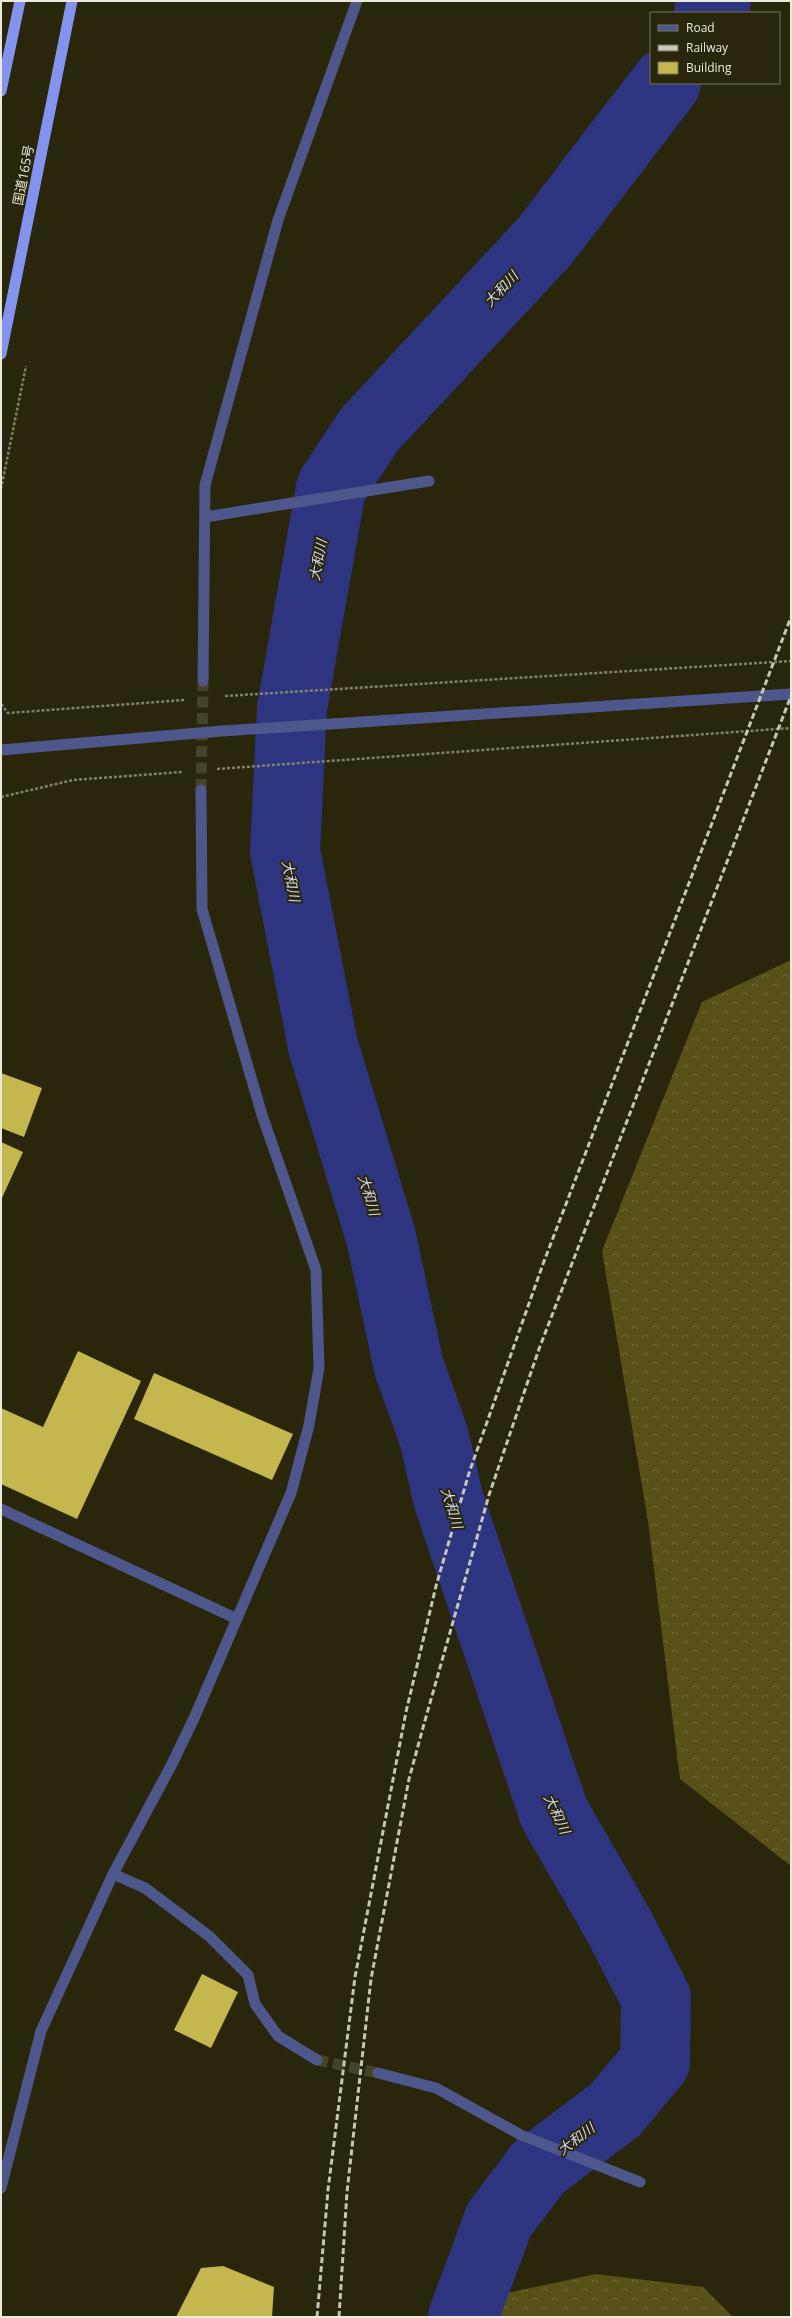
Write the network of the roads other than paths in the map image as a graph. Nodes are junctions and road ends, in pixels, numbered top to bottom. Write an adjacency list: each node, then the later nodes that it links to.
1 (20, 1): 4 (highway)
2 (72, 1): 5 (highway, 国道165号)
3 (357, 1): 7 (street)
4 (1, 91)
5 (1, 354)
6 (429, 481): 7 (street)
7 (205, 517): 8 (street)
8 (203, 681)
9 (791, 694): 10 (street)
10 (1, 750)
11 (200, 790): 13 (street)
12 (1, 1509): 13 (street)
13 (236, 1618): 14 (street)
14 (113, 1874): 15 (street); 18 (street)
15 (317, 2060)
16 (378, 2073): 17 (street)
17 (640, 2182)
18 (1, 2188)

